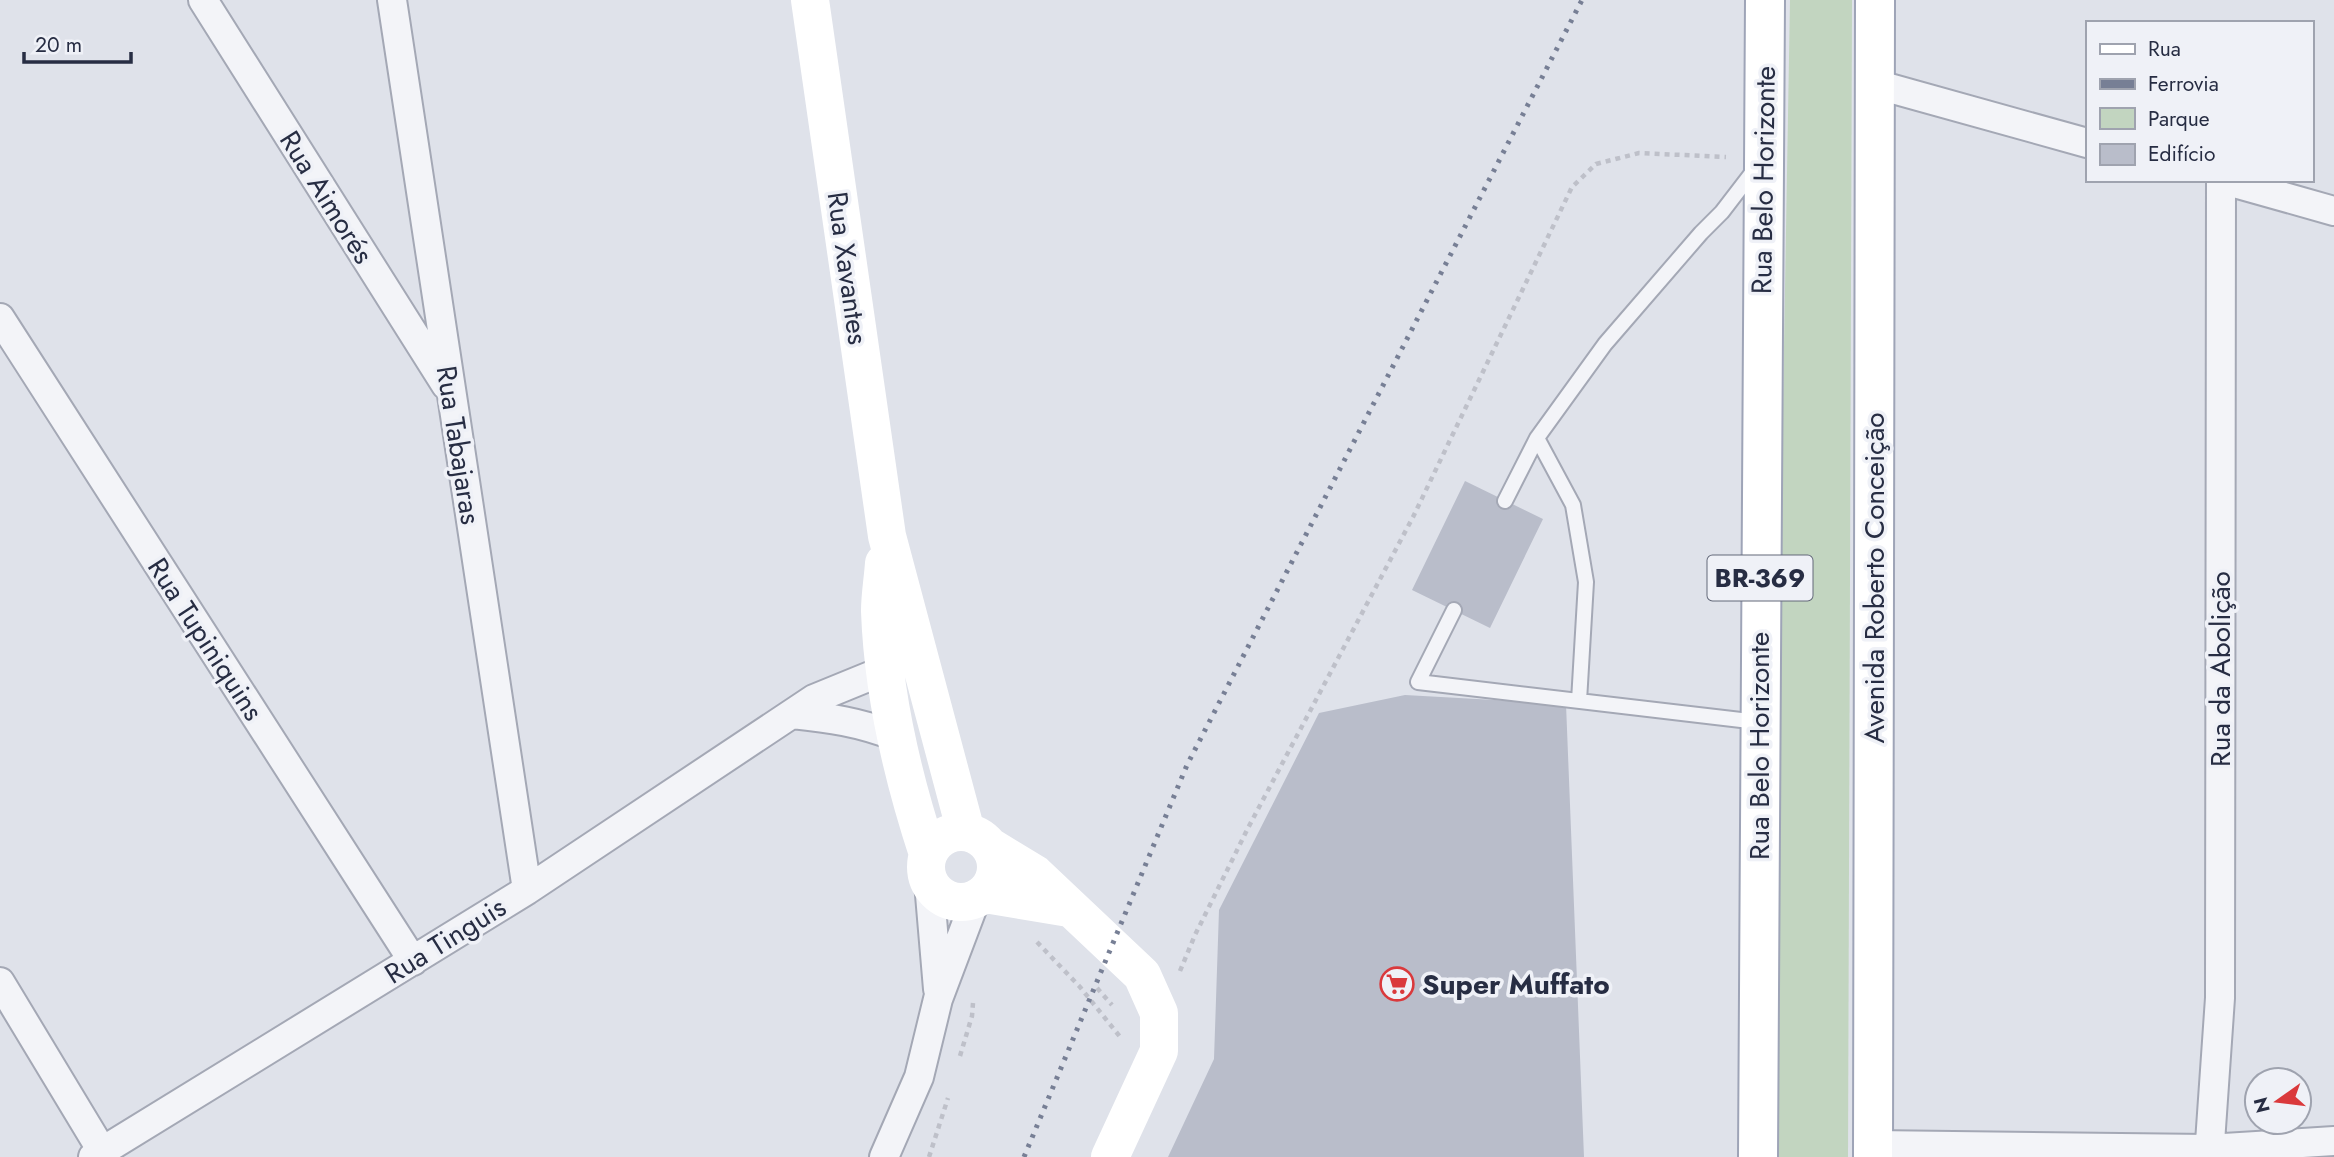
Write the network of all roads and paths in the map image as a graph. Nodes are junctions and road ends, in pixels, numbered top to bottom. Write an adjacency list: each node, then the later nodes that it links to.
1 (203, 0): 13 (street, Rua Aimorés)
2 (392, 0): 13 (street, Rua Tabajaras)
3 (810, 0): 16 (main road, Rua Xavantes)
4 (1765, 0): 8 (main road, Rua Belo Horizonte / BR-369)
5 (1875, 0): 6 (main road, Avenida Roberto Conceição)
6 (1875, 84): 7 (street); 41 (main road, Avenida Roberto Conceição)
7 (2086, 143)
8 (1762, 160): 14 (lane); 21 (main road, Rua Belo Horizonte / BR-369); 31 (path)
9 (2223, 182): 42 (street, Rua da Abolição)
10 (2230, 182): 11 (street)
11 (2334, 211)
12 (0, 318): 30 (street, Rua Tupiniquins)
13 (452, 394): 26 (street, Rua Tabajaras)
14 (1537, 438): 15 (lane); 19 (lane)
15 (1505, 500)
16 (887, 536): 18 (main road, Rua Xavantes); 23 (main road, Rua Xavantes)
17 (1454, 610): 19 (lane)
18 (885, 670): 20 (street, Rua Tinguis); 22 (main road, Rua Xavantes); 23 (main road)
19 (1579, 701): 21 (lane)
20 (792, 714): 22 (street); 26 (street, Rua Tinguis)
21 (1759, 723): 47 (main road, Rua Belo Horizonte / BR-369)
22 (895, 736): 25 (main road, Rua Xavantes)
23 (953, 781): 24 (main road, Rua Xavantes)
24 (978, 839): 25 (main road); 27 (main road); 28 (main road)
25 (928, 868): 27 (main road); 35 (street)
26 (527, 890): 30 (street, Rua Tinguis)
27 (980, 897): 28 (main road); 35 (street)
28 (1069, 908): 46 (main road)
29 (1033, 938): 37 (path)
30 (413, 961): 43 (street, Rua Tinguis)
31 (1177, 979)
32 (0, 982): 43 (street)
33 (1095, 986): 36 (path)
34 (974, 992): 38 (path)
35 (939, 999): 44 (street)
36 (1121, 1015)
37 (1123, 1041)
38 (958, 1065)
39 (950, 1089): 45 (path)
40 (2334, 1141): 42 (street)
41 (1873, 1151): 42 (street)
42 (2209, 1153)
43 (97, 1154)
44 (884, 1157)
45 (929, 1157)
46 (1111, 1157)
47 (1758, 1157)

